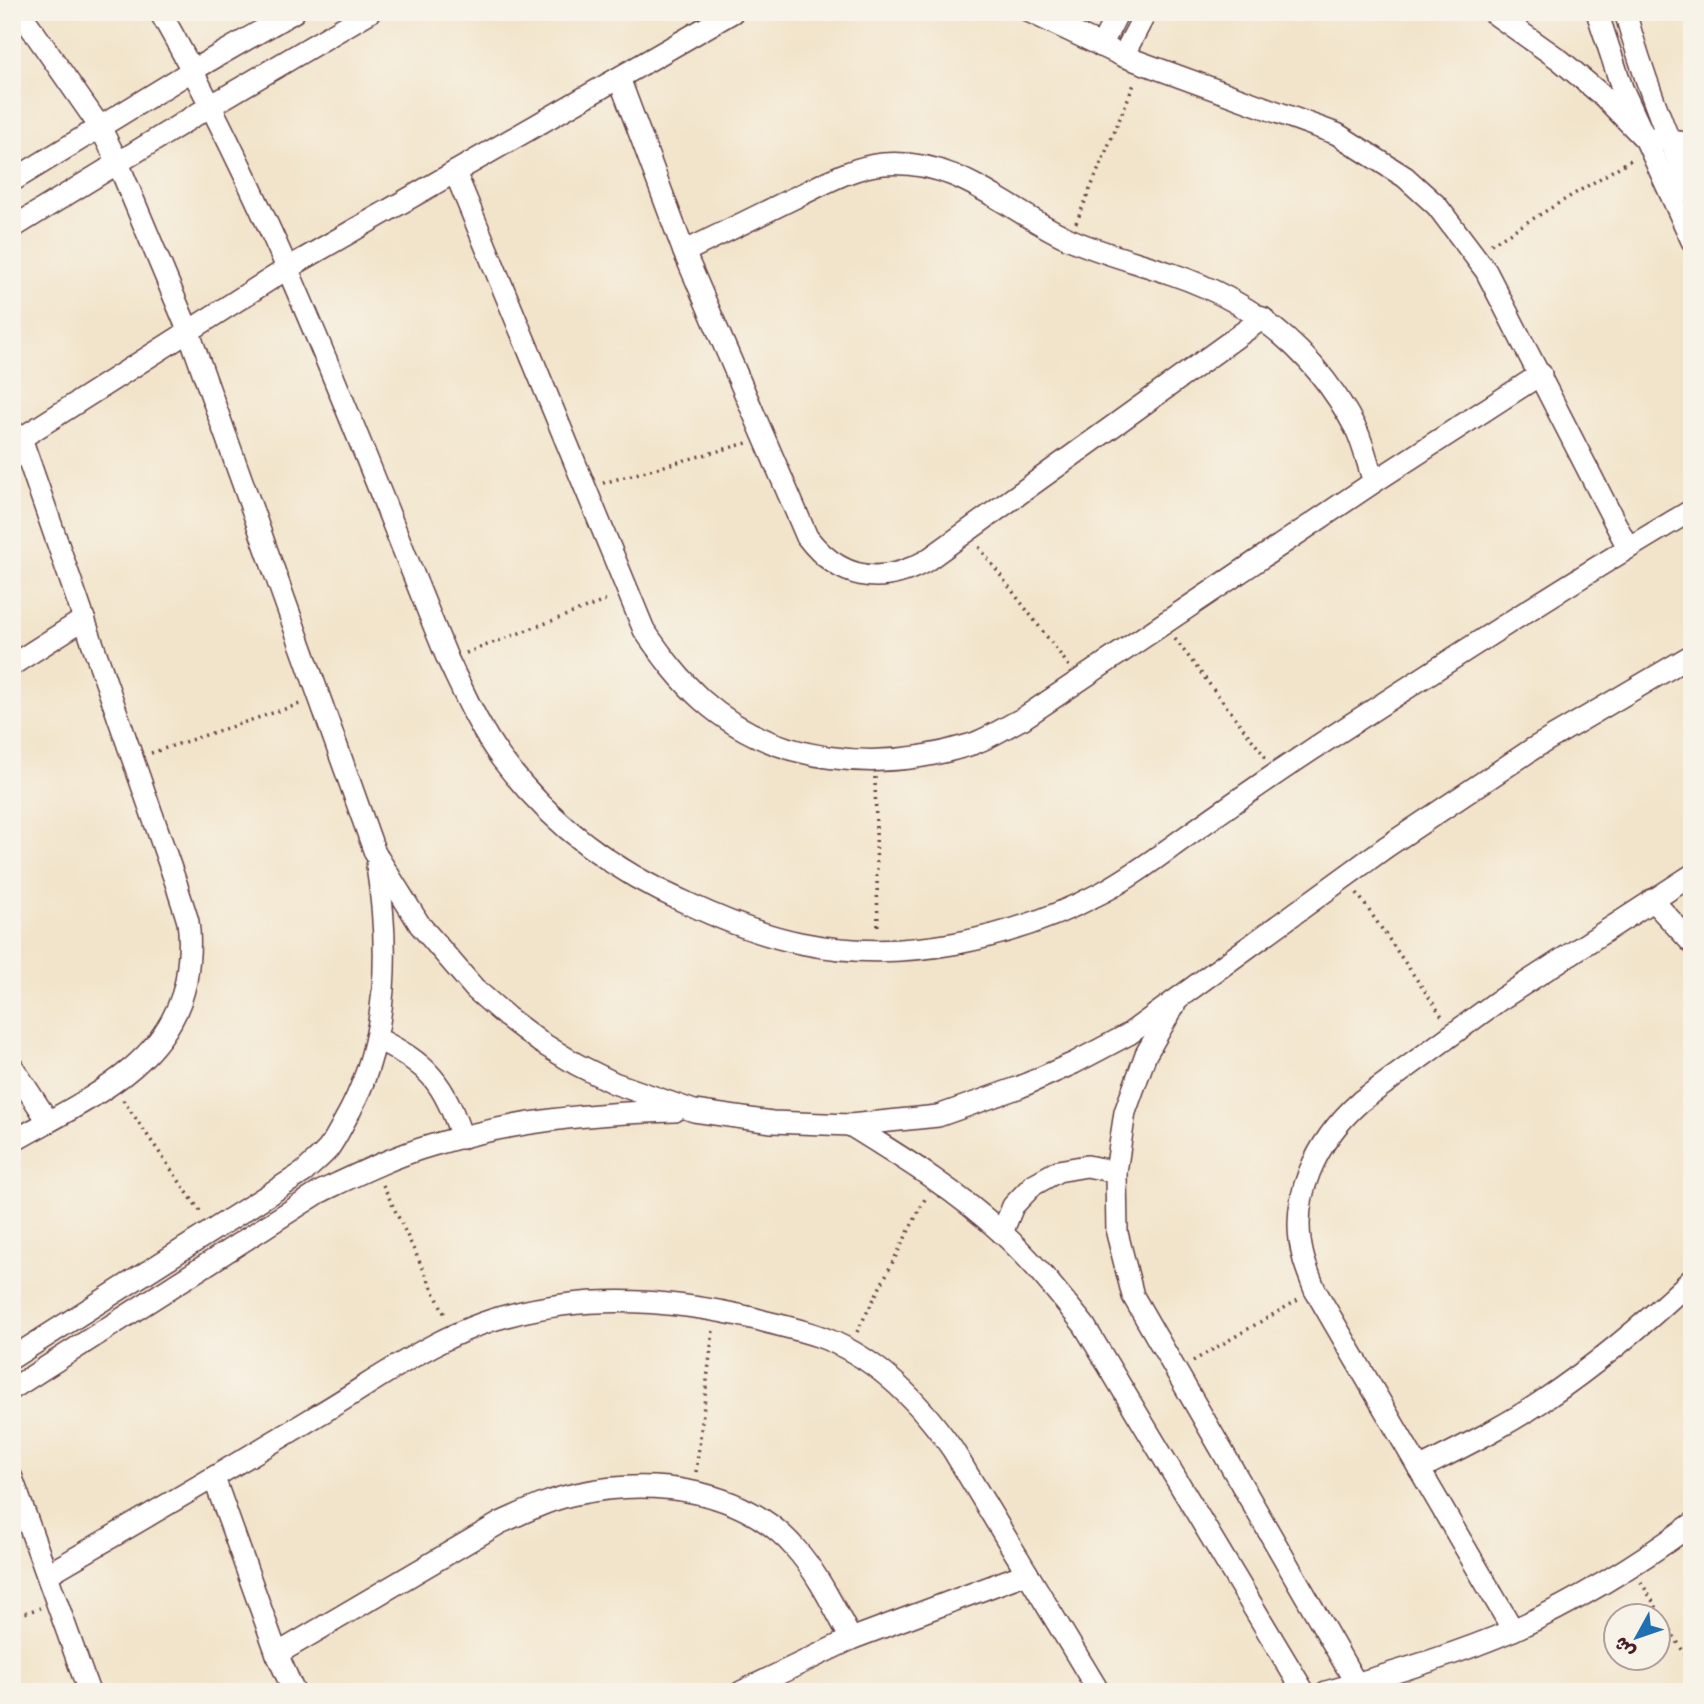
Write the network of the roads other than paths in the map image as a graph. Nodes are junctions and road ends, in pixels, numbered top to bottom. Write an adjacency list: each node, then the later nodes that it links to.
1 (20, 12): 17 (street)
2 (160, 12): 14 (street)
3 (294, 12): 14 (street)
4 (370, 12): 16 (street)
5 (733, 12): 15 (street)
6 (1030, 12): 12 (street)
7 (1118, 12): 12 (street)
8 (1146, 12): 13 (street)
9 (1492, 12): 19 (street)
10 (1597, 12): 19 (street)
11 (1625, 12): 18 (street)
12 (1101, 46): 13 (street)
13 (1123, 56): 31 (street)
14 (193, 70): 16 (street); 17 (street)
15 (619, 78): 22 (street); 27 (street)
16 (212, 105): 21 (street); 28 (street)
17 (100, 127): 21 (street); 23 (street)
18 (1669, 142): 19 (street); 20 (street); 24 (street)
19 (1646, 143): 26 (street)
20 (1692, 144)
21 (118, 163): 25 (street); 30 (street)
22 (455, 172): 28 (street); 33 (street)
23 (12, 181)
24 (1692, 193)
25 (12, 228)
26 (1692, 241)
27 (684, 252): 29 (street); 29 (street)
28 (288, 268): 30 (street); 35 (street)
29 (1263, 318): 33 (street)
30 (188, 330): 32 (street); 39 (street)
31 (1541, 374): 33 (street); 35 (street)
32 (17, 441): 36 (street)
33 (1374, 482)
34 (1692, 510): 35 (street)
35 (1628, 548)
36 (84, 619): 38 (street); 47 (street)
37 (1692, 655): 43 (street)
38 (12, 665)
39 (375, 853): 44 (street); 46 (street)
40 (1692, 875): 41 (street)
41 (1652, 900): 42 (street); 56 (street)
42 (1692, 943)
43 (1177, 1000): 48 (street); 51 (street)
44 (376, 1038): 49 (street); 54 (street)
45 (12, 1066): 47 (street)
46 (694, 1111): 48 (street); 49 (street)
47 (48, 1121): 50 (street)
48 (850, 1125): 52 (street)
49 (462, 1138): 55 (street)
50 (12, 1142)
51 (1115, 1172): 52 (street); 65 (street)
52 (1002, 1233): 70 (street)
53 (1692, 1279): 56 (street)
54 (12, 1358)
55 (12, 1389)
56 (1419, 1469): 62 (street)
57 (12, 1478): 61 (street)
58 (214, 1478): 60 (street); 61 (street); 64 (street)
59 (1692, 1524): 62 (street)
60 (1027, 1573): 63 (street); 69 (street)
61 (48, 1574): 66 (street)
62 (1513, 1630): 65 (street)
63 (851, 1640): 64 (street); 68 (street)
64 (277, 1654): 67 (street)
65 (1358, 1688): 71 (street)
66 (89, 1692)
67 (294, 1692)
68 (741, 1692)
69 (1099, 1692)
70 (1304, 1692)
71 (1326, 1692)

